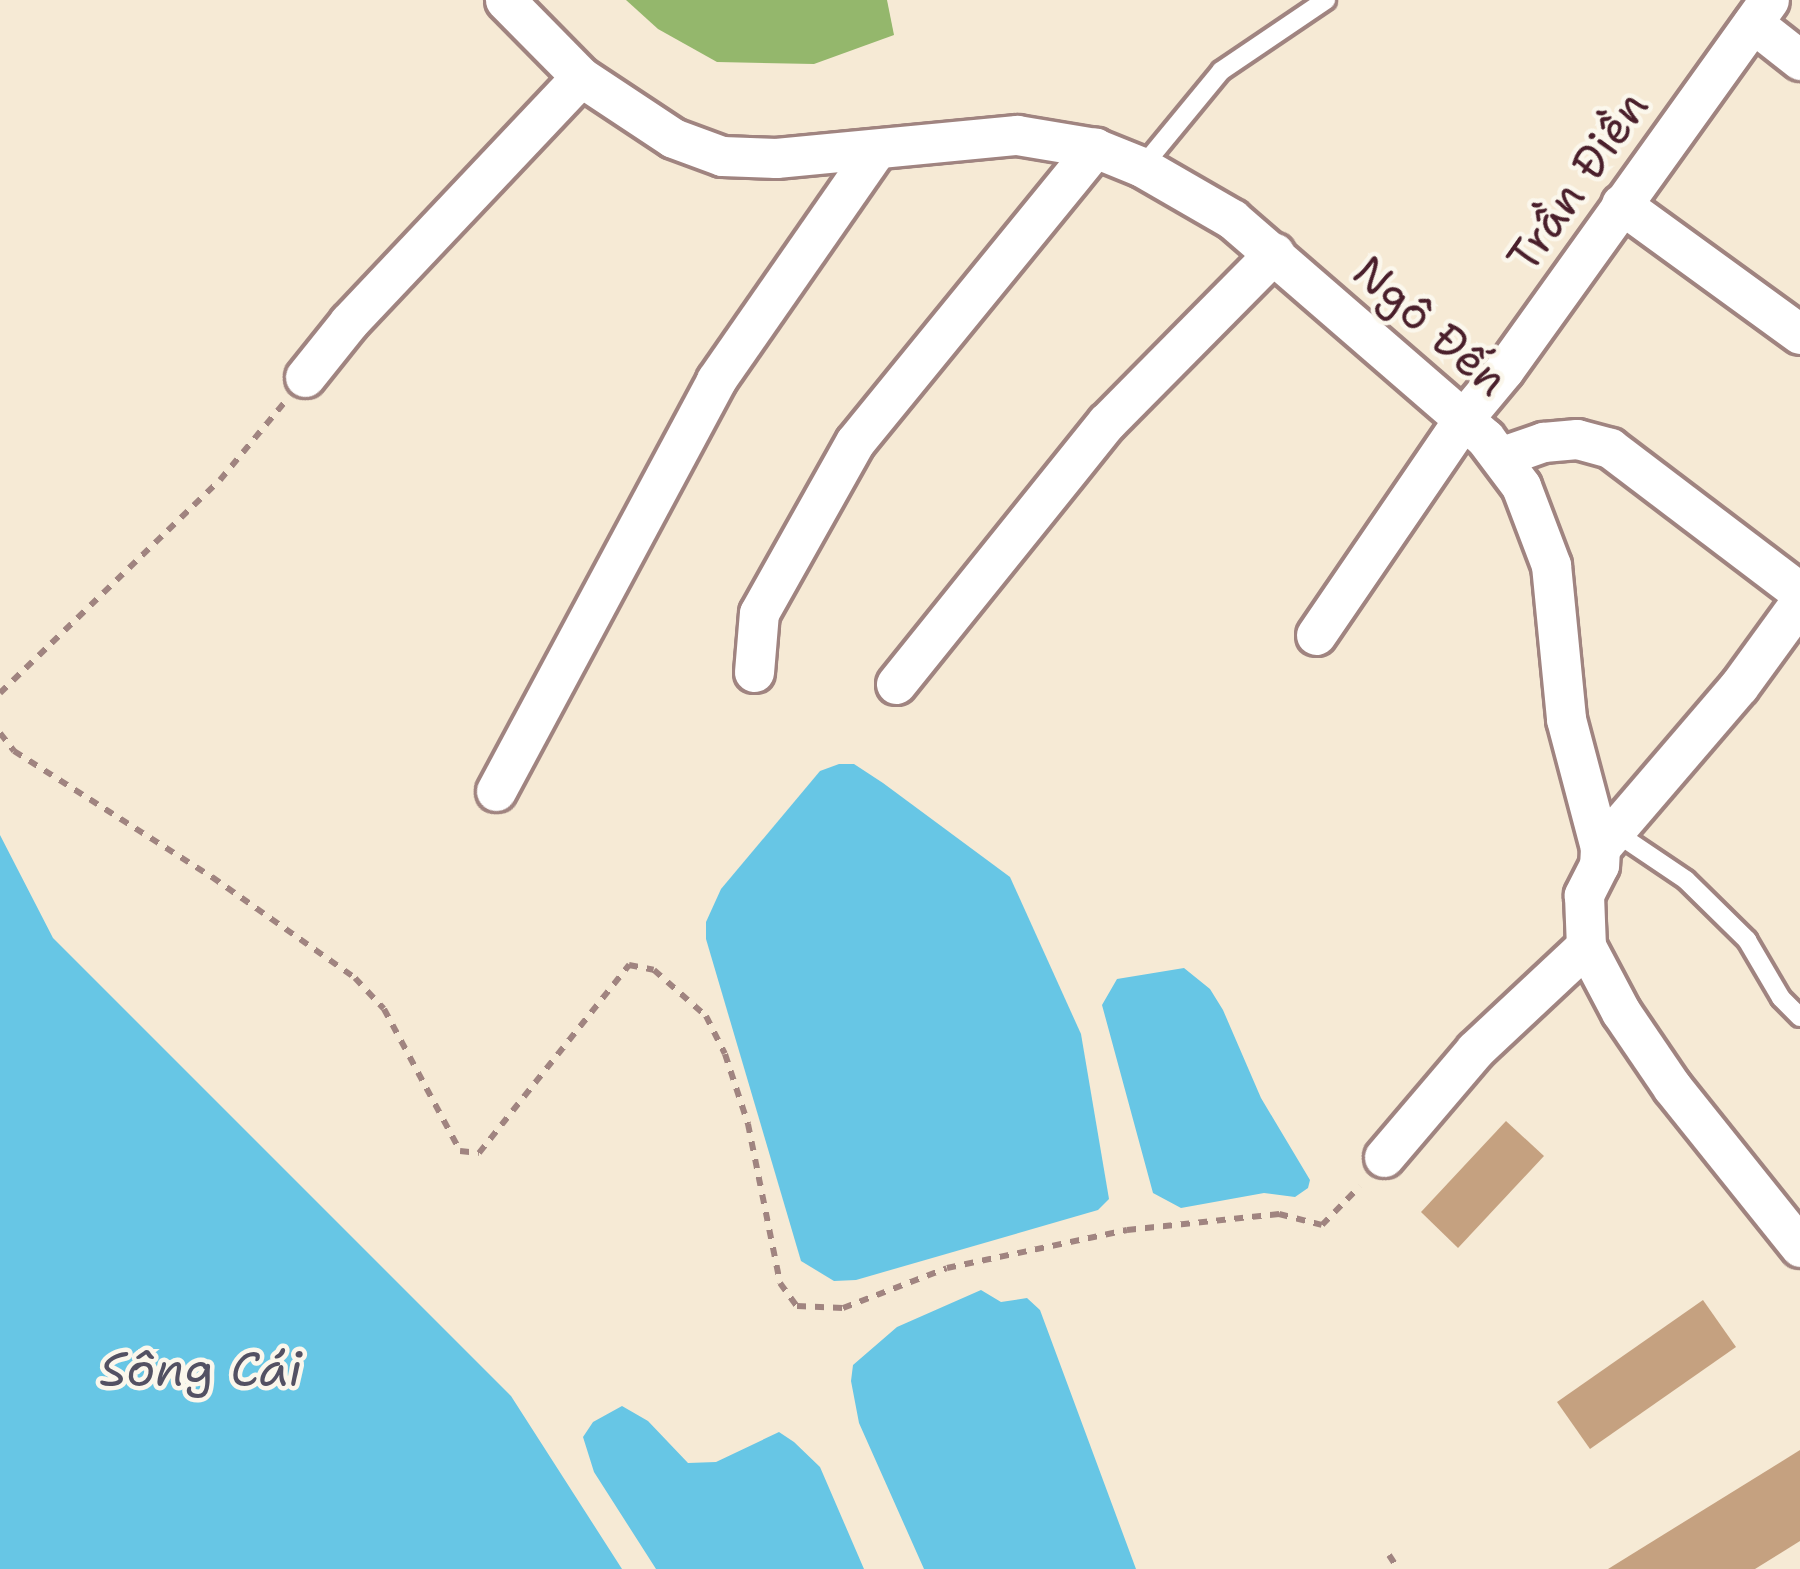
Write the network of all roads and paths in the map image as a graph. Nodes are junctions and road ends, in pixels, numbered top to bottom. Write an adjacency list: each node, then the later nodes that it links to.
1 (505, 0): 5 (street, Ngô Đến)
2 (1326, 0): 8 (lane)
3 (1761, 11): 4 (street); 9 (street, Trần Điền)
4 (1800, 59)
5 (581, 77): 7 (street, Ngô Đến); 12 (street)
6 (1094, 148): 7 (street, Ngô Đến); 8 (street, Ngô Đến); 18 (street)
7 (876, 150): 22 (street)
8 (1142, 167): 10 (street, Ngô Đến)
9 (1621, 204): 11 (street); 13 (street, Trần Điền)
10 (1274, 253): 13 (street, Ngô Đến); 19 (street)
11 (1800, 334)
12 (304, 377): 20 (path)
13 (1464, 418): 14 (street, Ngô Đến); 17 (street, Trần Điền)
14 (1500, 457): 15 (street); 23 (street, Ngô Đến)
15 (1800, 592)
16 (1800, 602): 23 (street)
17 (1316, 635)
18 (754, 672)
19 (896, 684)
20 (0, 693)
21 (0, 733): 26 (path)
22 (496, 791)
23 (1606, 839): 24 (street); 25 (lane)
24 (1586, 946): 26 (street); 27 (street)
25 (1800, 1017)
26 (1384, 1157)
27 (1800, 1247)
28 (1389, 1555): 29 (path)
29 (1398, 1569)

